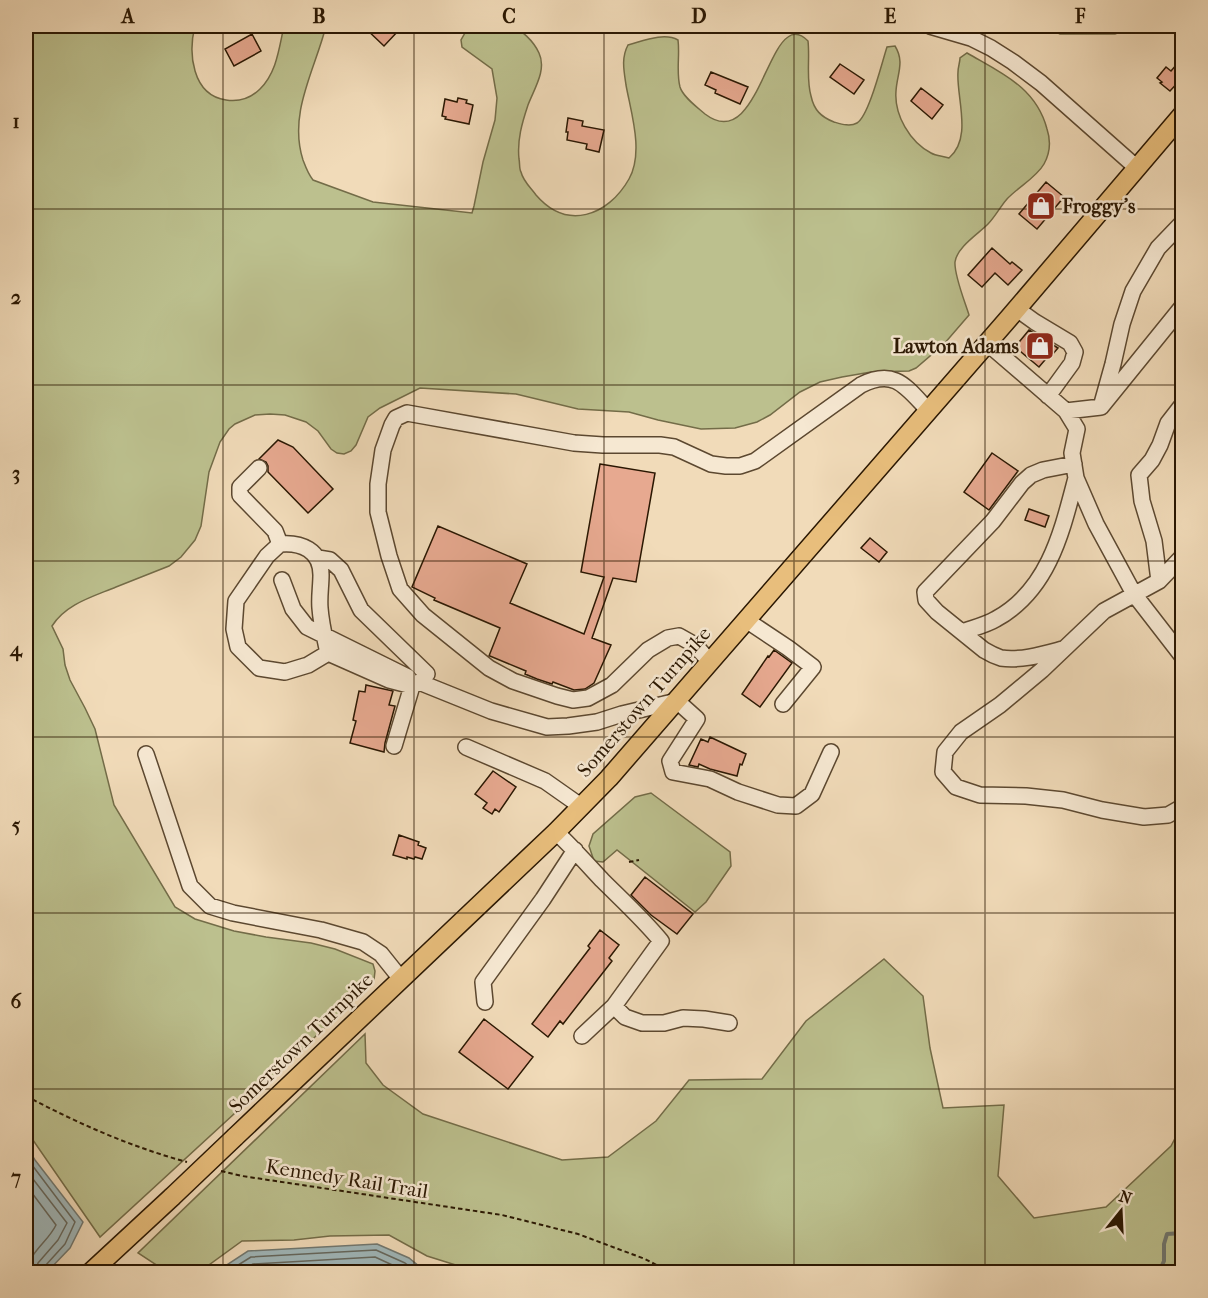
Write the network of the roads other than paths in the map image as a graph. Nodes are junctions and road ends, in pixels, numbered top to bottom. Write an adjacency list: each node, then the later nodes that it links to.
1 (930, 26): 3 (street)
2 (1182, 115): 3 (main road, Somerstown Turnpike)
3 (1137, 168): 6 (main road, Somerstown Turnpike)
4 (1182, 223): 10 (street)
5 (1182, 307): 10 (street)
6 (1017, 309): 7 (main road, Somerstown Turnpike); 8 (street)
7 (987, 343): 8 (street); 11 (main road, Somerstown Turnpike)
8 (1048, 396): 12 (street)
9 (1182, 405): 19 (street)
10 (1101, 407): 12 (street)
11 (928, 410): 21 (main road, Somerstown Turnpike); 27 (street)
12 (1066, 411): 14 (street)
13 (259, 468): 15 (street)
14 (1075, 471): 20 (street); 22 (street); 22 (street)
15 (280, 544): 17 (street); 25 (street)
16 (1182, 557): 19 (street)
17 (318, 558): 23 (street); 28 (street)
18 (282, 580): 23 (street)
19 (1159, 581): 20 (street)
20 (1134, 594): 24 (street); 26 (street)
21 (746, 620): 27 (main road, Somerstown Turnpike); 30 (street)
22 (962, 632): 24 (street)
23 (324, 636): 25 (street); 28 (street)
24 (1063, 649): 36 (street)
25 (328, 653): 28 (street)
26 (1182, 656)
27 (710, 662): 29 (main road, Somerstown Turnpike)
28 (419, 681): 29 (street); 31 (street)
29 (677, 701): 33 (street); 35 (main road, Somerstown Turnpike)
30 (783, 704)
31 (394, 746)
32 (466, 747): 35 (street)
33 (831, 752)
34 (146, 754): 39 (street)
35 (582, 807): 37 (main road, Somerstown Turnpike)
36 (1182, 807)
37 (556, 832): 38 (street); 39 (main road, Somerstown Turnpike)
38 (575, 850): 40 (street); 41 (street)
39 (401, 979): 44 (main road, Somerstown Turnpike, bridge)
40 (485, 1002)
41 (614, 1006): 42 (street); 43 (street)
42 (729, 1023)
43 (582, 1036)
44 (91, 1272)

